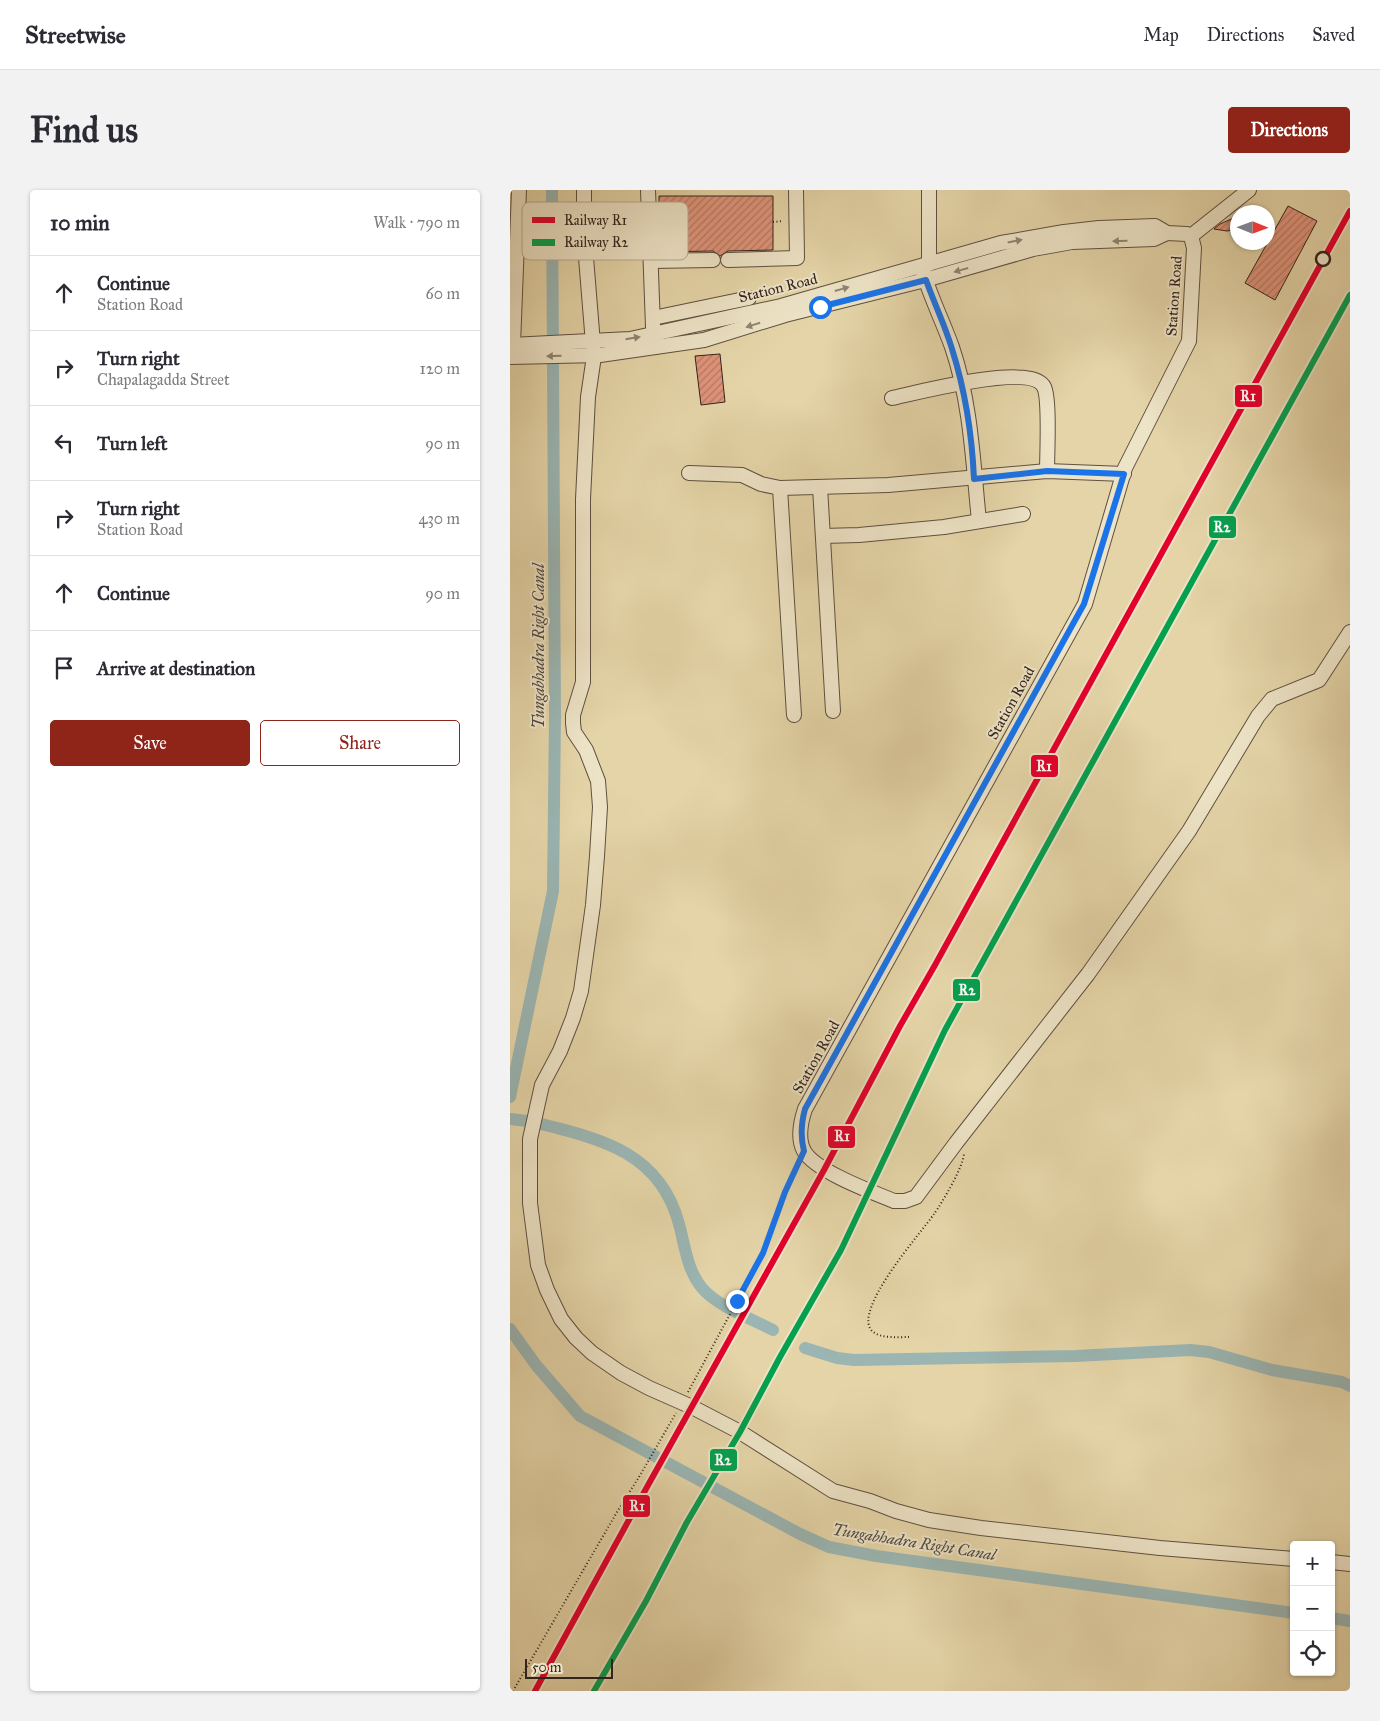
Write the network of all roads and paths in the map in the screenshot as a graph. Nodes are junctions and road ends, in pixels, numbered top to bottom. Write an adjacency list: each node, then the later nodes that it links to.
1 (519, 190): 16 (street)
2 (796, 190): 9 (street)
3 (928, 190): 11 (street)
4 (1249, 190): 6 (street)
5 (1167, 233): 6 (street, Station Road); 11 (street, Station Road, one-way to 5); 12 (street, Station Road, one-way to 12)
6 (1191, 236): 22 (street, Station Road)
7 (585, 260): 17 (street)
8 (713, 260): 10 (street)
9 (728, 260)
10 (651, 261): 14 (street)
11 (925, 265): 12 (street); 15 (street, Station Road, one-way to 11)
12 (926, 280): 17 (street, Station Road, one-way to 17); 18 (street)
13 (749, 298): 14 (street)
14 (653, 318): 15 (street)
15 (655, 334): 17 (street, Station Road, one-way to 15)
16 (516, 349): 17 (street)
17 (589, 349): 37 (street)
18 (962, 383): 19 (street); 20 (street); 23 (street)
19 (892, 398)
20 (1047, 471): 22 (street); 23 (street)
21 (689, 474): 25 (street)
22 (1124, 474): 33 (street, Station Road)
23 (974, 479): 24 (street); 27 (street)
24 (820, 487): 25 (street); 28 (street)
25 (780, 488): 31 (street)
26 (1023, 514): 27 (street)
27 (979, 521): 28 (street)
28 (823, 536): 30 (street)
29 (1350, 632): 32 (street)
30 (833, 711)
31 (794, 715)
32 (956, 1143): 33 (street); 34 (path)
33 (804, 1151): 35 (path)
34 (909, 1337)
35 (687, 1392)
36 (679, 1408): 40 (path)
37 (1290, 1559)
38 (1335, 1562): 39 (street)
39 (1350, 1564)
40 (513, 1691)

